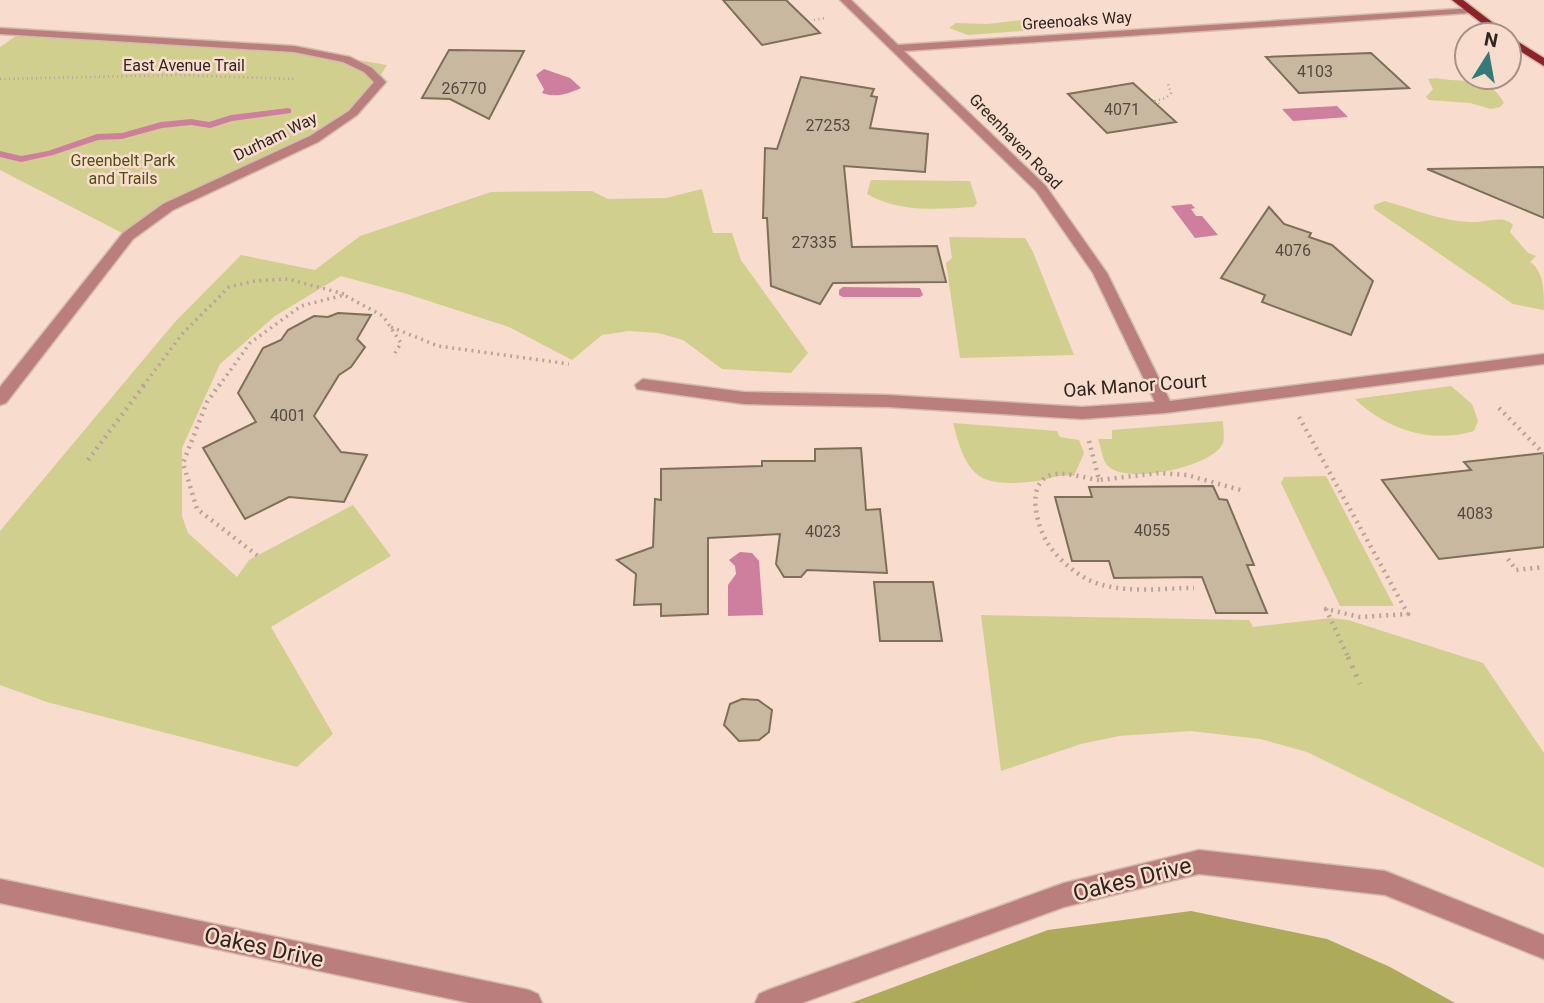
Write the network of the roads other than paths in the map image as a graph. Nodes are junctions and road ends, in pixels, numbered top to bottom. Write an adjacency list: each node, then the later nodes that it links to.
1 (845, 0): 6 (street, Greenhaven Road)
2 (1457, 0): 3 (main road)
3 (1469, 10): 4 (main road); 6 (street, Greenoaks Way)
4 (1484, 21)
5 (0, 31): 11 (street, Durham Way)
6 (897, 48): 12 (street, Greenhaven Road)
7 (1523, 49): 8 (main road)
8 (1544, 63)
9 (1544, 359): 12 (street, Oak Manor Court)
10 (643, 386): 12 (street, Oak Manor Court)
11 (0, 399)
12 (1165, 407)
13 (0, 891): 15 (street, Oakes Drive)
14 (1544, 947): 16 (street, Oakes Drive)
15 (529, 1003)
16 (768, 1003)

